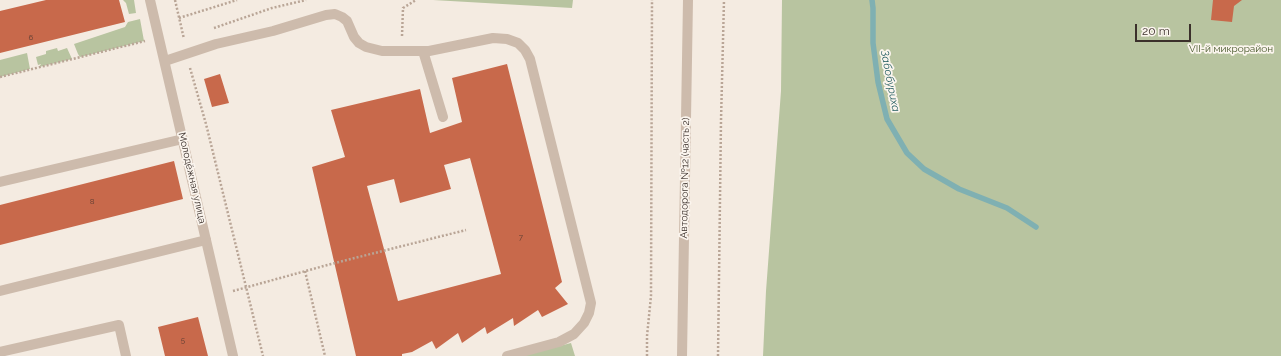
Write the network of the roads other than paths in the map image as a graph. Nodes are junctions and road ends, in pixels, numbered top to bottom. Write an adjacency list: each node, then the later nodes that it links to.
1 (150, 0): 4 (street, Молодёжная улица)
2 (688, 0): 14 (street, Автодорога №12 (часть 2))
3 (424, 51): 4 (street); 5 (street); 13 (street)
4 (165, 61): 6 (street, Молодёжная улица)
5 (443, 117)
6 (183, 139): 7 (street); 8 (street, Молодёжная улица)
7 (0, 182)
8 (206, 240): 9 (street); 12 (street, Молодёжная улица)
9 (0, 291)
10 (0, 352): 11 (street)
11 (126, 356)
12 (233, 356)
13 (507, 356)
14 (682, 356)

